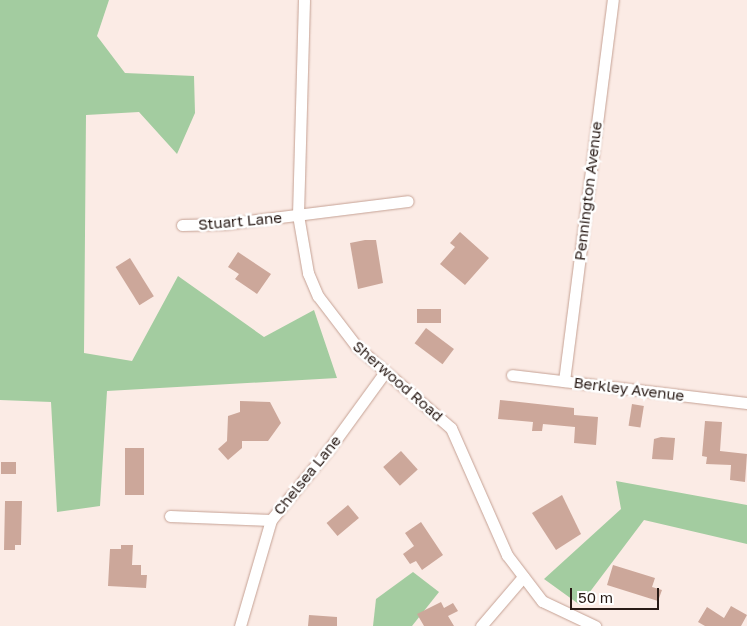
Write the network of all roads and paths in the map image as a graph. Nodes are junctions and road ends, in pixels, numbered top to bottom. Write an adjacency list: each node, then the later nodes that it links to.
1 (304, 0): 4 (street, Sherwood Road)
2 (612, 0): 8 (street, Pennington Avenue)
3 (408, 201): 4 (street, Stuart Lane)
4 (298, 215): 5 (street, Stuart Lane); 6 (street, Sherwood Road)
5 (182, 225)
6 (385, 372): 11 (street, Chelsea Lane); 12 (street, Sherwood Road)
7 (512, 375): 8 (street, Berkley Avenue)
8 (564, 381): 9 (street, Berkley Avenue)
9 (747, 403)
10 (170, 516): 11 (street, Chelsea Lane)
11 (271, 520): 13 (street)
12 (523, 577): 14 (street); 15 (street, Sherwood Road)
13 (240, 626)
14 (481, 626)
15 (595, 626)

